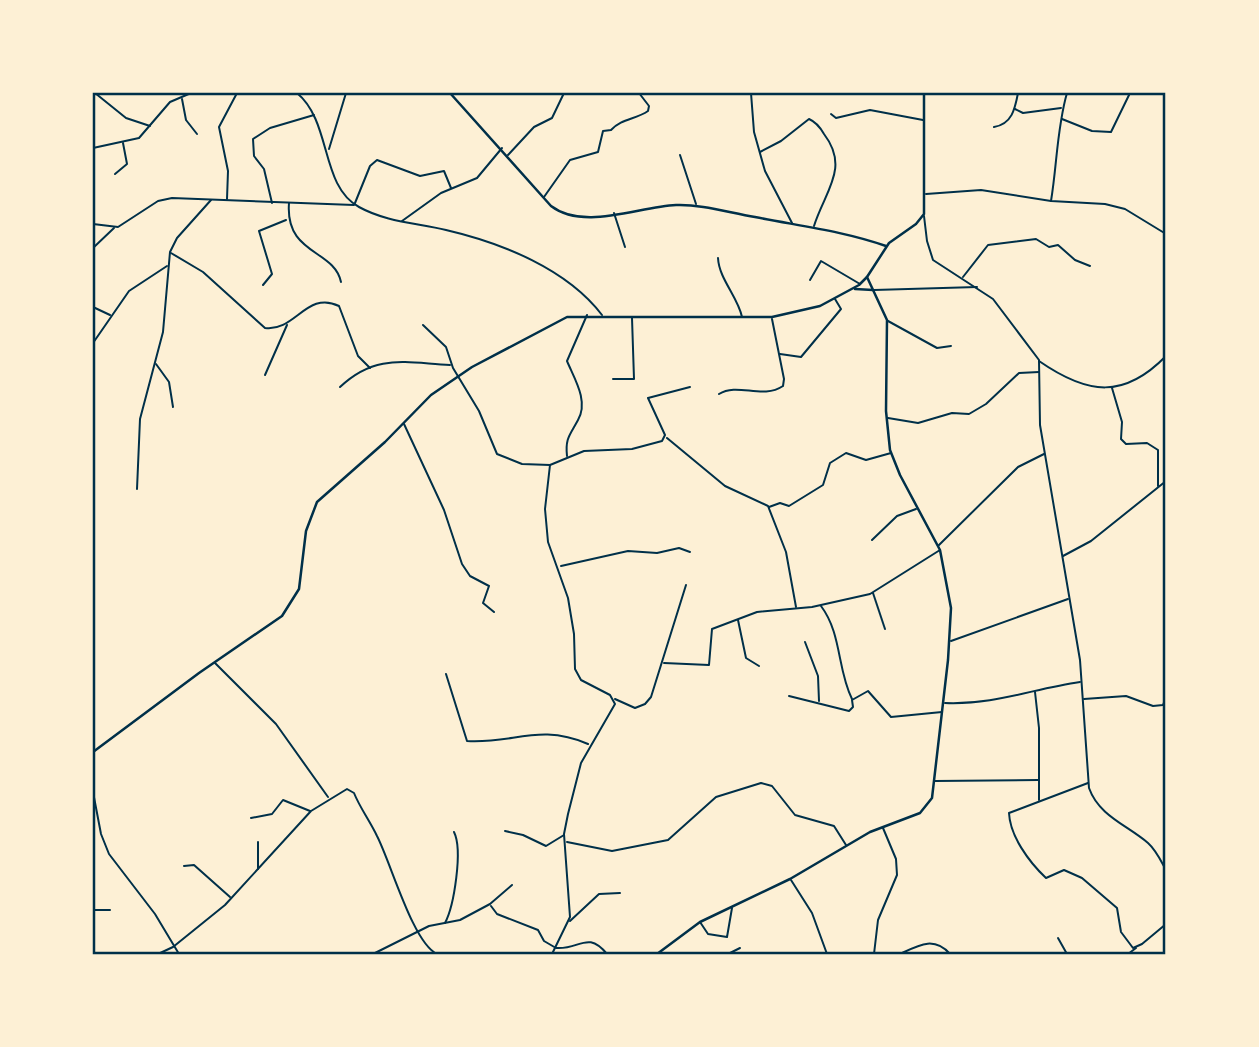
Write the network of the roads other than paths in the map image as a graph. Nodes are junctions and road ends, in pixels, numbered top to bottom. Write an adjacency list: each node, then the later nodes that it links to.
1 (95, 93): 21 (street)
2 (191, 93): 14 (street)
3 (237, 93): 36 (street)
4 (297, 93): 18 (street)
5 (346, 93): 28 (street)
6 (450, 93): 26 (main road)
7 (565, 93): 29 (street)
8 (639, 93): 34 (street)
9 (751, 93): 27 (street)
10 (924, 93): 20 (main road)
11 (1018, 93): 15 (street)
12 (1067, 93): 16 (street)
13 (1130, 93): 19 (street)
14 (183, 98): 21 (street); 23 (street)
15 (1015, 108): 16 (street); 22 (street)
16 (1062, 108): 19 (street)
17 (831, 114): 20 (street)
18 (314, 115): 28 (street); 38 (street)
19 (1061, 119): 37 (street)
20 (924, 120): 33 (main road)
21 (150, 126): 24 (street)
22 (994, 127)
23 (197, 134)
24 (123, 143): 25 (street); 31 (street)
25 (93, 148)
26 (502, 148): 29 (main road); 32 (street)
27 (760, 152): 48 (street); 49 (street)
28 (329, 154): 40 (street)
29 (508, 155): 34 (main road)
30 (680, 155): 41 (street)
31 (115, 174)
32 (451, 188): 40 (street); 46 (street)
33 (926, 194): 37 (street); 44 (main road)
34 (544, 198): 43 (main road)
35 (211, 199): 36 (street); 50 (street); 55 (street)
36 (227, 199): 38 (street)
37 (1051, 201): 51 (street)
38 (272, 203): 39 (street)
39 (289, 203): 42 (street); 45 (street)
40 (355, 204): 42 (street)
41 (696, 206): 43 (main road); 48 (main road)
42 (358, 207): 46 (street)
43 (614, 213): 53 (street)
44 (924, 215): 52 (main road); 60 (street)
45 (288, 220): 63 (street); 65 (street)
46 (402, 222): 74 (street)
47 (93, 223): 50 (street)
48 (792, 223): 49 (main road)
49 (814, 227): 52 (main road)
50 (114, 228): 54 (street)
51 (1166, 234)
52 (886, 246): 59 (main road)
53 (625, 247)
54 (93, 248)
55 (170, 252): 57 (street); 79 (street)
56 (718, 258): 77 (street)
57 (168, 265): 73 (street); 86 (street)
58 (1090, 266): 60 (street)
59 (867, 277): 64 (main road); 69 (main road)
60 (963, 277): 62 (street)
61 (810, 280): 64 (street)
62 (967, 280): 66 (street); 67 (street)
63 (341, 282)
64 (860, 284): 68 (main road)
65 (263, 285)
66 (964, 285): 67 (street); 69 (street)
67 (978, 287): 85 (street)
68 (852, 289): 69 (main road); 70 (main road)
69 (873, 290): 78 (main road)
70 (834, 299): 76 (main road); 83 (street)
71 (93, 307): 73 (street)
72 (587, 315): 74 (main road); 90 (main road); 103 (street)
73 (111, 316): 81 (street)
74 (603, 316): 75 (main road)
75 (632, 317): 77 (main road); 92 (street)
76 (772, 317): 77 (main road); 83 (street)
77 (742, 318)
78 (887, 320): 82 (street); 98 (main road)
79 (287, 324): 88 (street); 91 (street)
80 (423, 325): 87 (street)
81 (93, 342)
82 (951, 346)
83 (779, 353): 96 (street)
84 (1166, 356): 95 (street)
85 (1038, 360): 89 (street); 95 (street)
86 (156, 363): 97 (street); 107 (street)
87 (451, 365): 88 (street); 90 (street)
88 (370, 368): 93 (street)
89 (1039, 372): 98 (street); 102 (street)
90 (460, 374): 99 (main road); 104 (street)
91 (265, 375)
92 (614, 379)
93 (340, 387)
94 (690, 387): 100 (street)
95 (1112, 388): 106 (street)
96 (719, 394)
97 (173, 407)
98 (887, 418): 101 (main road)
99 (404, 423): 120 (street); 125 (main road)
100 (666, 437): 103 (street); 108 (street)
101 (891, 453): 108 (street); 109 (main road)
102 (1044, 453): 111 (street); 113 (street)
103 (567, 457): 104 (street)
104 (550, 465): 114 (street)
105 (1166, 481): 106 (street)
106 (1158, 486): 113 (street)
107 (137, 489)
108 (768, 506): 119 (street)
109 (918, 509): 110 (street); 111 (main road)
110 (872, 540)
111 (939, 548): 116 (street); 123 (main road)
112 (690, 552): 114 (street)
113 (1062, 556): 117 (street)
114 (560, 567): 133 (street)
115 (686, 585): 126 (street)
116 (873, 592): 118 (street); 122 (street)
117 (1068, 600): 123 (street); 129 (street)
118 (820, 605): 119 (street); 135 (street)
119 (796, 607): 121 (street)
120 (494, 612)
121 (738, 619): 126 (street); 127 (street)
122 (886, 629)
123 (950, 641): 137 (main road)
124 (805, 642): 136 (street)
125 (214, 662): 140 (main road); 145 (street)
126 (664, 663): 133 (street)
127 (760, 666)
128 (446, 674): 139 (street)
129 (1082, 682): 130 (street); 134 (street)
130 (1035, 691): 137 (street); 141 (street)
131 (789, 696): 136 (street)
132 (1166, 697): 134 (street)
133 (614, 699): 139 (street)
134 (1083, 699): 143 (street)
135 (852, 700): 136 (street); 138 (street)
136 (819, 702)
137 (944, 703): 138 (main road)
138 (943, 712): 142 (main road)
139 (590, 745): 152 (street)
140 (93, 752)
141 (1039, 780): 142 (street); 146 (street)
142 (934, 781): 149 (main road)
143 (1088, 783): 146 (street); 157 (street)
144 (93, 792): 173 (street)
145 (329, 798): 147 (street); 171 (street)
146 (1039, 800): 176 (street)
147 (311, 811): 148 (street); 158 (street)
148 (250, 818)
149 (883, 827): 155 (main road); 186 (street)
150 (505, 831): 152 (street)
151 (454, 832): 169 (street)
152 (564, 834): 154 (street)
153 (258, 842): 158 (street)
154 (565, 842): 155 (street); 167 (street)
155 (846, 845): 159 (main road)
156 (184, 866): 162 (street)
157 (1166, 870)
158 (258, 871): 162 (street)
159 (790, 879): 164 (main road); 185 (street)
160 (512, 885): 163 (street)
161 (620, 893): 167 (street)
162 (231, 898): 173 (street)
163 (490, 904): 169 (street); 174 (street)
164 (732, 907): 168 (main road); 168 (street)
165 (93, 910): 166 (street)
166 (110, 910)
167 (569, 922): 174 (street)
168 (701, 922): 183 (main road)
169 (445, 923): 171 (street)
170 (1166, 924): 176 (street)
171 (418, 931): 179 (street); 180 (street)
172 (1058, 938): 189 (street)
173 (173, 947): 177 (street); 178 (street)
174 (555, 948): 181 (street); 182 (street)
175 (740, 948): 184 (street)
176 (1136, 948): 190 (street)
177 (158, 954)
178 (179, 954)
179 (373, 954)
180 (437, 954)
181 (552, 954)
182 (607, 954)
183 (658, 954)
184 (728, 954)
185 (827, 954)
186 (874, 954)
187 (900, 954): 188 (street)
188 (950, 954)
189 (1067, 954)
190 (1128, 954)

